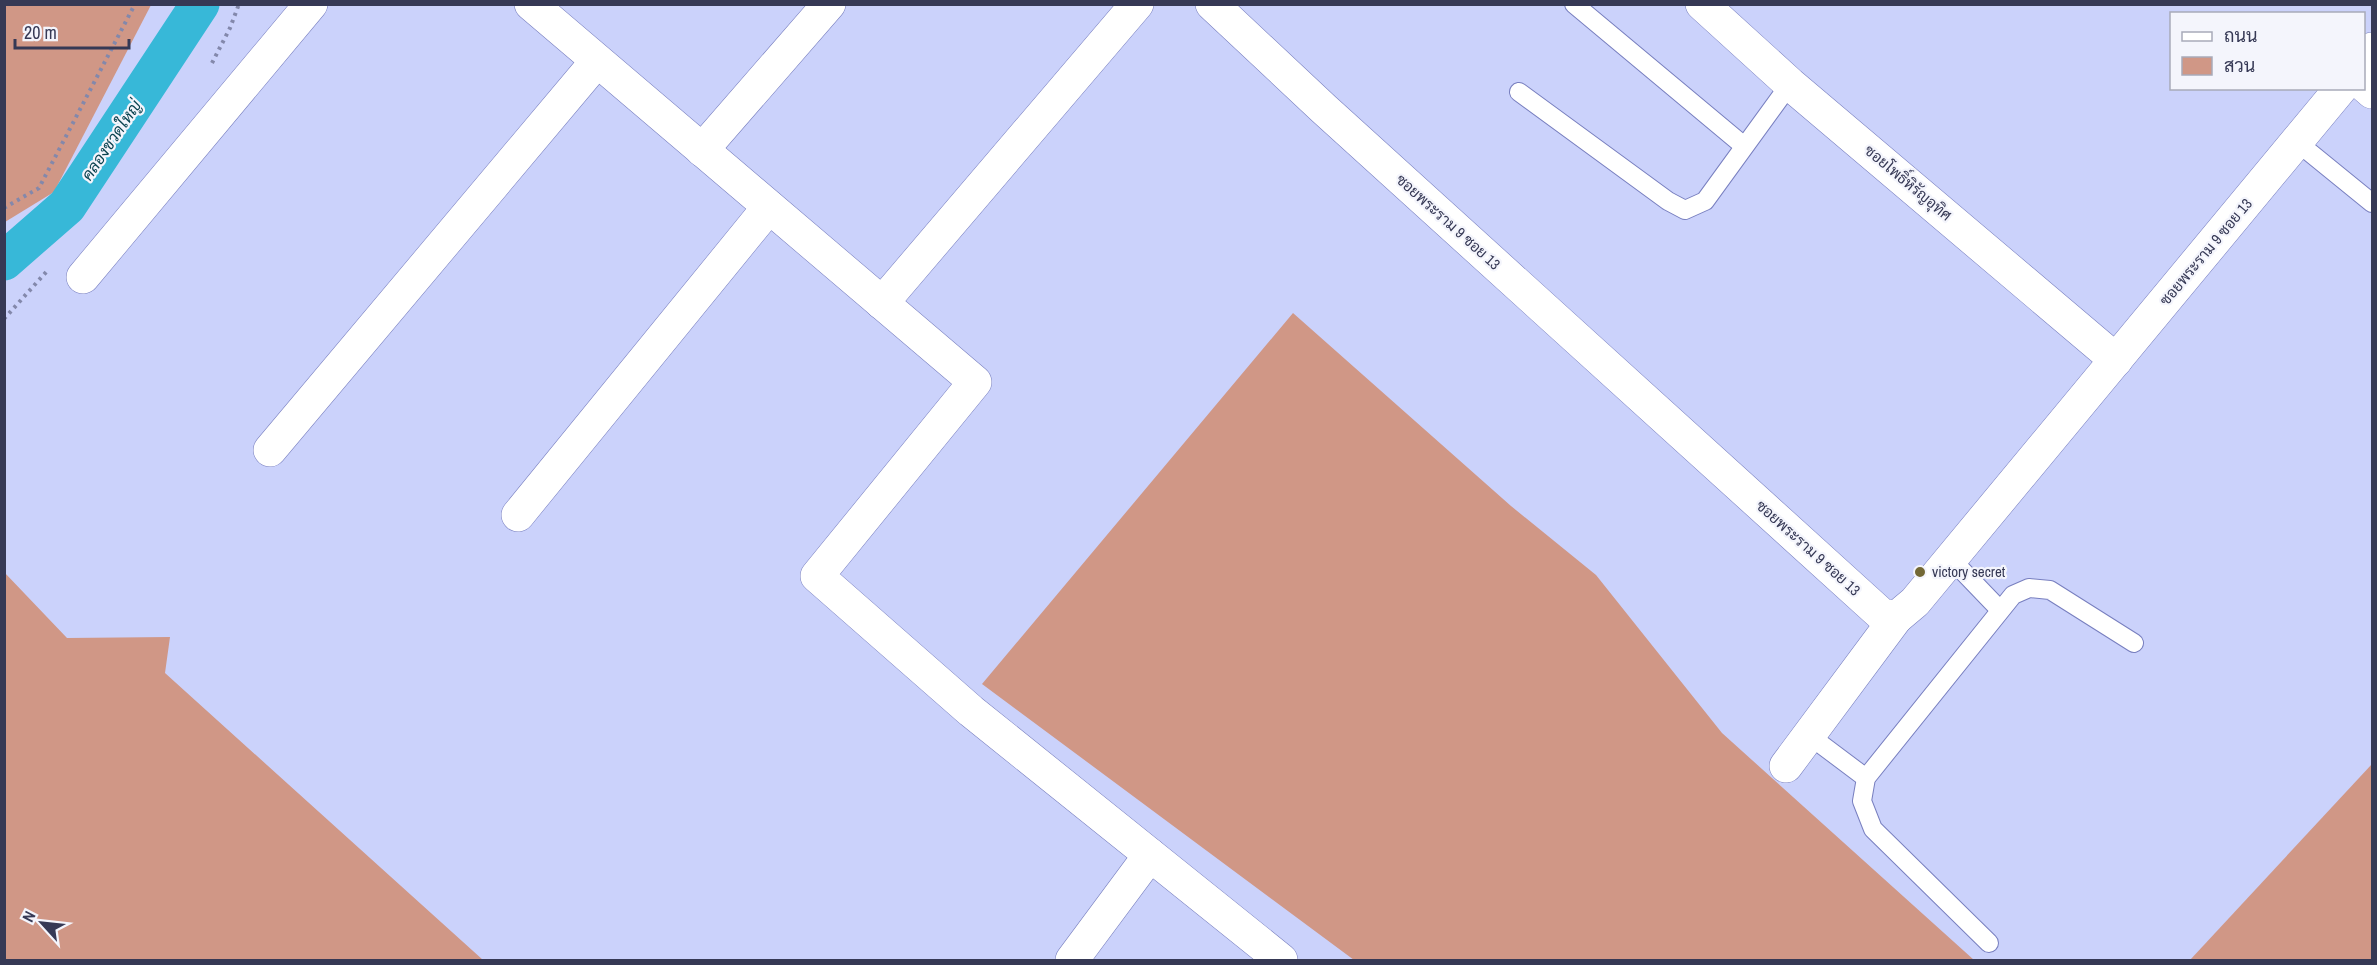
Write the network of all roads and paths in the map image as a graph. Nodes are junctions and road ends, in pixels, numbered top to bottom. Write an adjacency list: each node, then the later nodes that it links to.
1 (135, 4): 18 (path)
2 (311, 4): 19 (street)
3 (531, 4): 9 (street)
4 (829, 4): 15 (street)
5 (1137, 4): 20 (street)
6 (1212, 4): 26 (street, ซอยพระราม 9 ซอย 13)
7 (1574, 4): 14 (lane)
8 (1718, 10): 10 (street, ซอยโพธิ์หิรัญอุทิศ)
9 (597, 61): 15 (street); 22 (street)
10 (1790, 84): 14 (lane); 21 (street, ซอยโพธิ์หิรัญอุทิศ)
11 (2339, 90): 13 (street, ซอยพระราม 9 ซอย 13)
12 (1519, 92): 14 (lane)
13 (2297, 142): 16 (lane); 21 (street, ซอยพระราม 9 ซอย 13)
14 (1744, 146)
15 (702, 150): 17 (street)
16 (2373, 203)
17 (769, 207): 20 (street); 23 (street)
18 (4, 208)
19 (83, 277)
20 (882, 303): 31 (street)
21 (2116, 360): 24 (street, ซอยพระราม 9 ซอย 13)
22 (270, 450)
23 (518, 515)
24 (1951, 559): 25 (lane); 26 (street, ซอยพระราม 9 ซอย 13)
25 (2000, 610): 27 (lane); 30 (lane)
26 (1896, 618): 28 (street)
27 (2134, 643)
28 (1810, 736): 29 (street); 30 (lane)
29 (1786, 766)
30 (1866, 778): 32 (lane)
31 (1150, 855): 33 (street); 34 (street)
32 (1989, 943)
33 (1072, 960)
34 (1281, 960)

